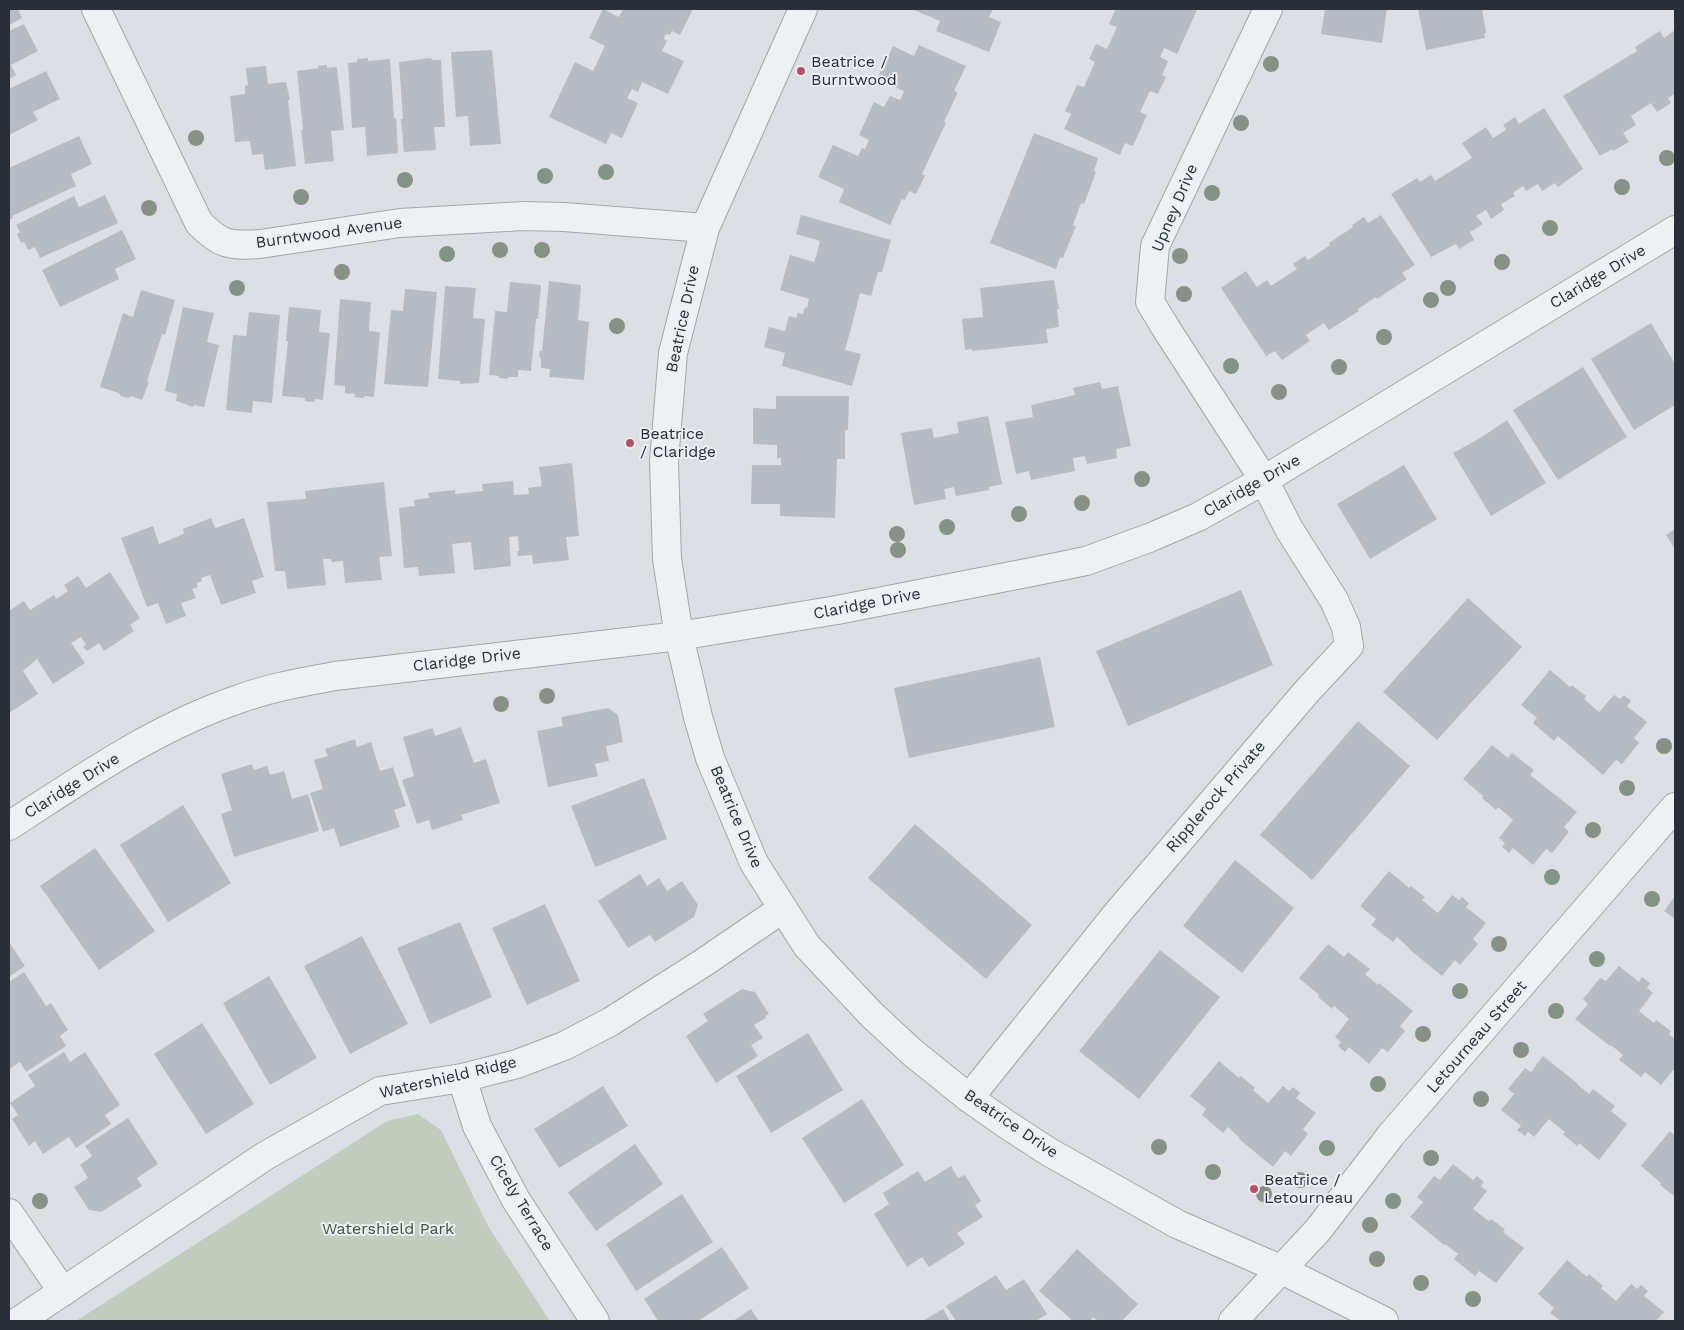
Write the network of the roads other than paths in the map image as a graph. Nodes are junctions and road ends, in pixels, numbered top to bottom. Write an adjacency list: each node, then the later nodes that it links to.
1 (96, 9): 4 (street, Burntwood Avenue)
2 (803, 9): 4 (street, Beatrice Drive)
3 (1268, 9): 6 (street, Upney Drive)
4 (705, 228): 7 (street, Beatrice Drive)
5 (1675, 230): 6 (street, Claridge Drive)
6 (1264, 480): 7 (street, Claridge Drive); 12 (street, Ripplerock Private)
7 (679, 636): 9 (street, Claridge Drive); 10 (street, Beatrice Drive)
8 (1675, 807): 14 (street, Letourneau Street)
9 (9, 826)
10 (782, 909): 11 (street, Watershield Ridge); 12 (street, Beatrice Drive)
11 (462, 1078): 15 (street, Watershield Ridge); 17 (street, Cicely Terrace)
12 (969, 1098): 14 (street, Beatrice Drive)
13 (9, 1213): 15 (street)
14 (1280, 1269): 18 (street, Letourneau Street); 19 (street, Beatrice Drive)
15 (63, 1292): 16 (street, Watershield Ridge)
16 (19, 1321)
17 (595, 1321)
18 (1233, 1321)
19 (1384, 1321)

